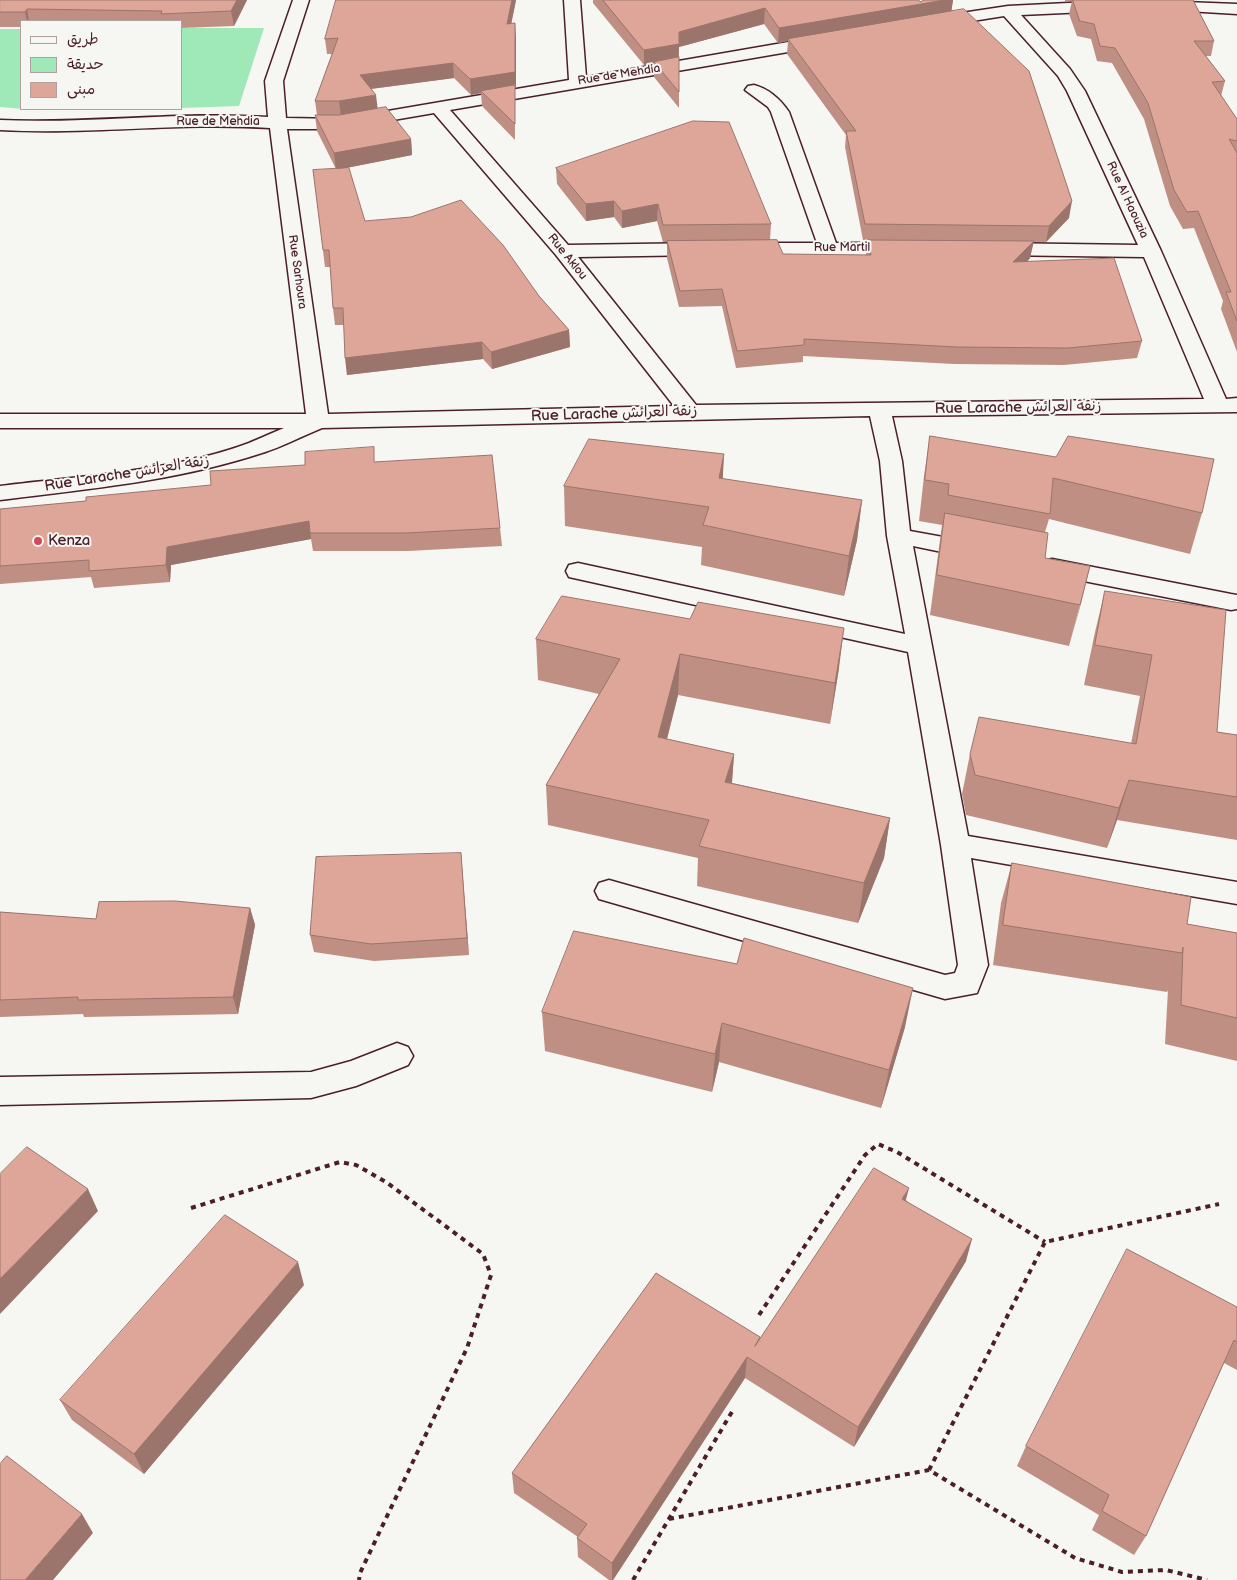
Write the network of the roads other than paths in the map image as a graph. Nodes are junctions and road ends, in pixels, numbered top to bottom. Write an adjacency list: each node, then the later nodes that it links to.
1 (301, 0): 12 (street, Rue Sarhoura)
2 (572, 0): 9 (street)
3 (1127, 6): 6 (street)
4 (1146, 6): 5 (street)
5 (1237, 8)
6 (1008, 11): 7 (street); 18 (street, Rue Al Haouzia)
7 (914, 26)
8 (841, 38): 9 (street, Rue de Mehdia)
9 (578, 82): 11 (street, Rue de Mehdia)
10 (754, 90): 14 (street)
11 (438, 107): 12 (street, Rue de Mehdia); 17 (street, Rue Aklou)
12 (276, 122): 13 (street, Rue de Mehdia); 23 (street, Rue Sarhoura)
13 (0, 124)
14 (828, 248): 15 (street, Rue Martil); 17 (street, Rue Martil)
15 (926, 249)
16 (975, 249): 18 (street)
17 (562, 251): 21 (street, Rue Aklou)
18 (1151, 251): 19 (street, Rue Al Haouzia)
19 (1228, 406): 20 (street, Rue Larache زنقة العرائش)
20 (880, 410): 21 (street, Rue Larache زنقة العرائش); 25 (street)
21 (690, 412): 23 (street, Rue Larache زنقة العرائش)
22 (0, 421): 23 (street)
23 (318, 421): 24 (street, Rue Larache زنقة العرائش)
24 (0, 493)
25 (899, 536): 26 (street); 30 (street)
26 (996, 556)
27 (1026, 561): 29 (street)
28 (578, 571): 30 (street)
29 (1231, 602)
30 (920, 646): 31 (street)
31 (955, 845): 32 (street); 33 (street)
32 (608, 891)
33 (1237, 893)
34 (397, 1056): 35 (street)
35 (0, 1091)

